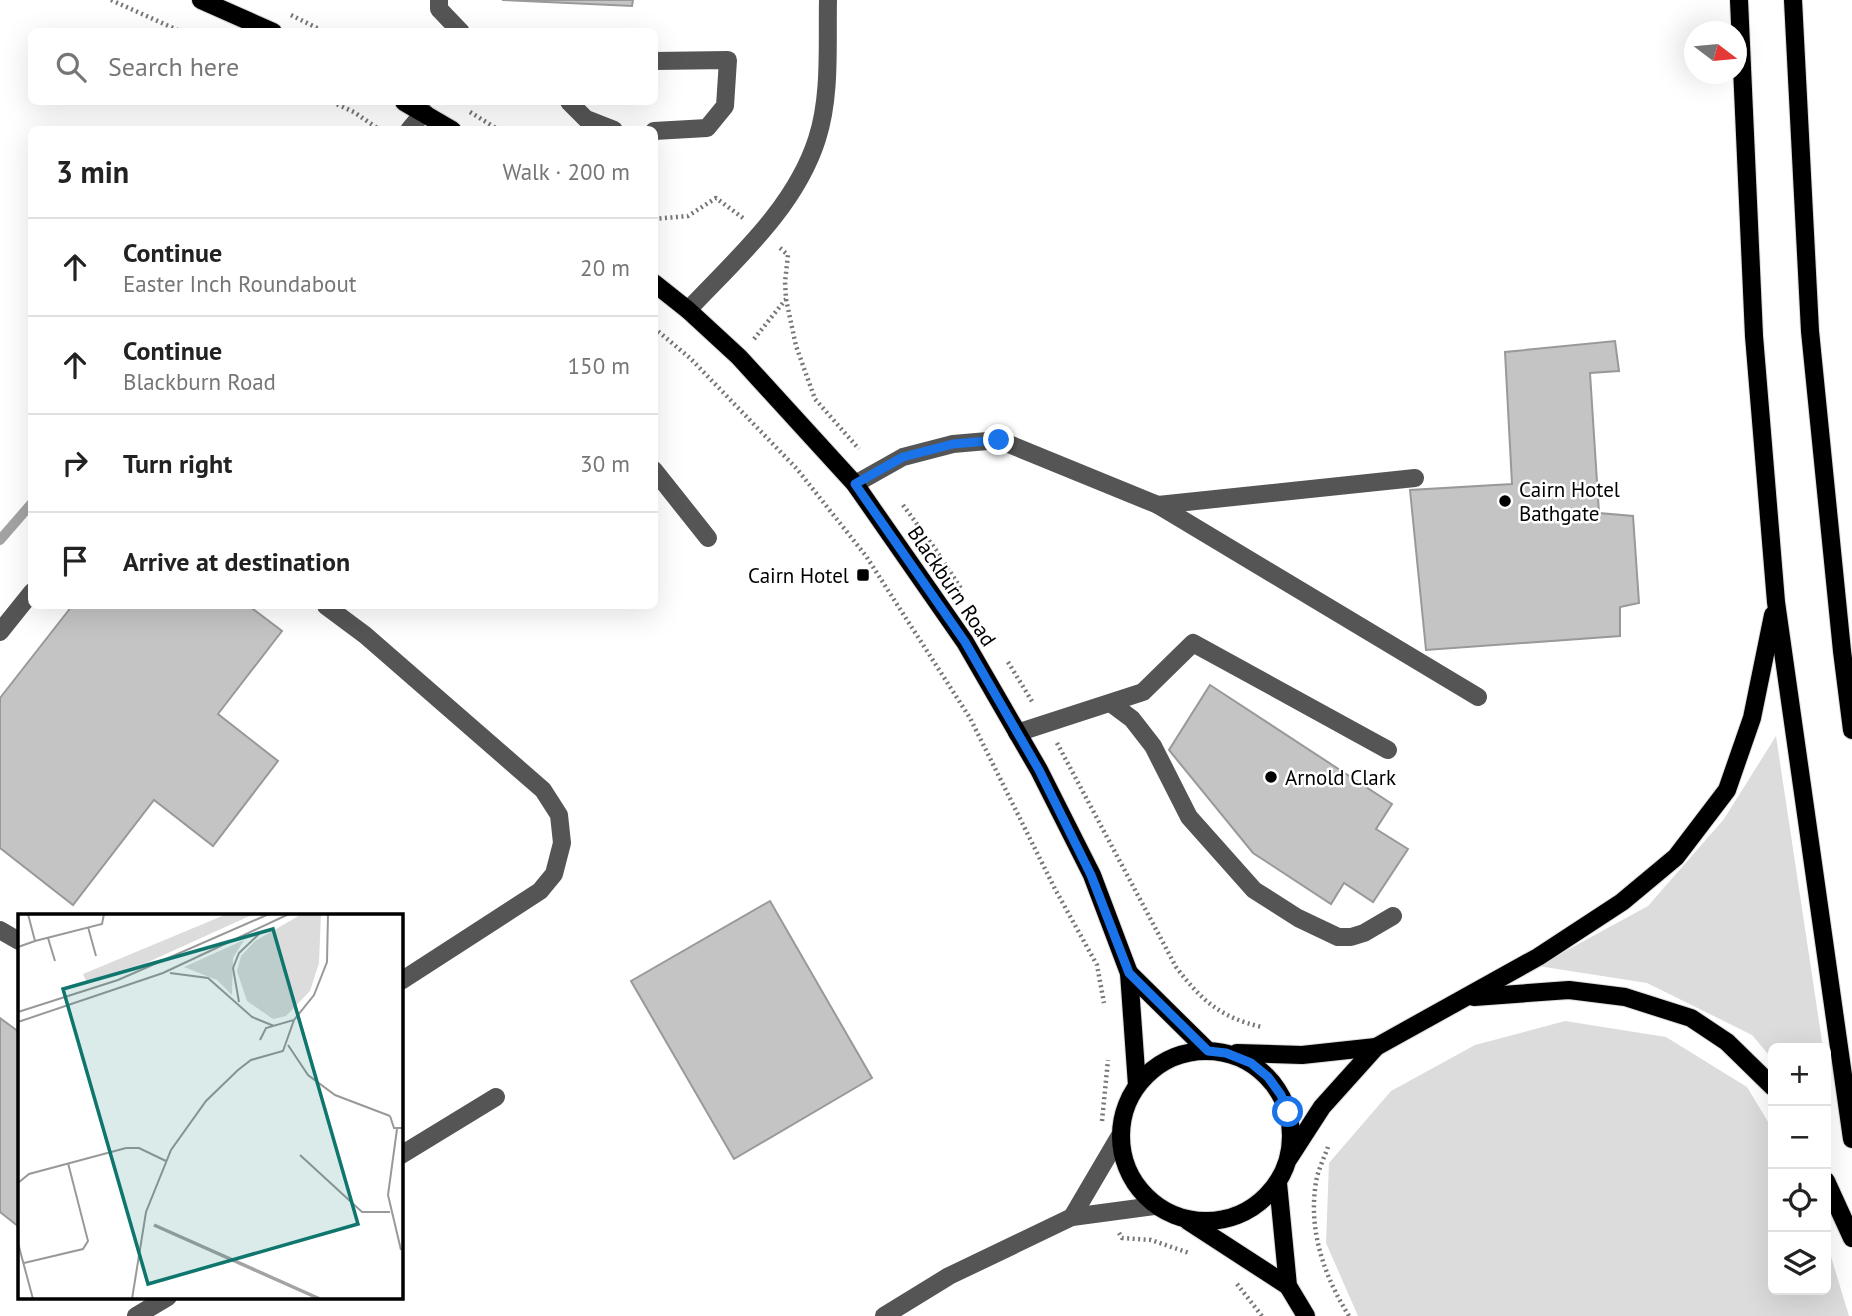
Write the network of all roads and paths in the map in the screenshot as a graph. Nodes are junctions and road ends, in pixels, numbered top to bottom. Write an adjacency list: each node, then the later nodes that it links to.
1 (111, 0): 7 (path)
2 (201, 0): 8 (main road)
3 (439, 0): 9 (street)
4 (828, 0): 24 (street)
5 (1739, 0): 35 (main road)
6 (1793, 0): 42 (main road)
7 (173, 28)
8 (264, 28)
9 (457, 28)
10 (658, 61): 21 (street)
11 (339, 105): 16 (path)
12 (410, 105): 15 (main road)
13 (572, 105): 20 (street)
14 (466, 108): 19 (path)
15 (424, 112): 17 (street); 18 (main road)
16 (374, 126)
17 (412, 126)
18 (446, 126)
19 (493, 126)
20 (604, 126)
21 (658, 131)
22 (658, 286): 24 (main road, Blackburn Road)
23 (786, 299): 26 (path)
24 (688, 310): 29 (main road, Blackburn Road)
25 (658, 331): 51 (path)
26 (877, 471): 29 (street); 31 (street)
27 (658, 475): 32 (street)
28 (1415, 478): 31 (street)
29 (855, 484): 43 (main road, Blackburn Road)
30 (903, 505): 33 (path)
31 (1158, 505): 39 (street)
32 (708, 538)
33 (964, 594)
34 (28, 597): 37 (street)
35 (1776, 602): 50 (main road); 63 (main road)
36 (330, 609): 49 (street)
37 (0, 632)
38 (1006, 660): 41 (path)
39 (1478, 697)
40 (1112, 704): 41 (street); 44 (street); 45 (street)
41 (1045, 724): 43 (street); 52 (path)
42 (1852, 730)
43 (1017, 733): 48 (main road, Blackburn Road)
44 (1388, 750)
45 (1393, 916)
46 (0, 930): 47 (street)
47 (18, 940)
48 (1129, 973): 55 (main road, Blackburn Road); 58 (main road, Blackburn Road)
49 (402, 980)
50 (1468, 997): 53 (main road); 57 (main road)
51 (1106, 1009)
52 (1271, 1030)
53 (1376, 1047): 56 (main road); 60 (main road)
54 (1108, 1048): 61 (path)
55 (1208, 1051): 56 (main road); 58 (main road)
56 (1226, 1053): 65 (main road)
57 (1768, 1082)
58 (1137, 1085): 62 (main road)
59 (496, 1097): 64 (street)
60 (1322, 1107): 65 (main road); 81 (path)
61 (1096, 1131)
62 (1119, 1137): 68 (main road); 70 (street)
63 (1852, 1139)
64 (402, 1154)
65 (1289, 1158): 66 (main road)
66 (1278, 1183): 71 (main road); 75 (main road)
67 (1831, 1192): 72 (main road)
68 (1154, 1206): 69 (street); 71 (main road)
69 (1107, 1212): 70 (street); 73 (path)
70 (1072, 1217): 78 (street)
71 (1188, 1221): 75 (main road)
72 (1852, 1238)
73 (1194, 1255)
74 (1232, 1277): 79 (path)
75 (1288, 1286): 80 (main road)
76 (166, 1298): 77 (street)
77 (136, 1316)
78 (884, 1316)
79 (1262, 1316)
80 (1306, 1316)
81 (1349, 1316)

